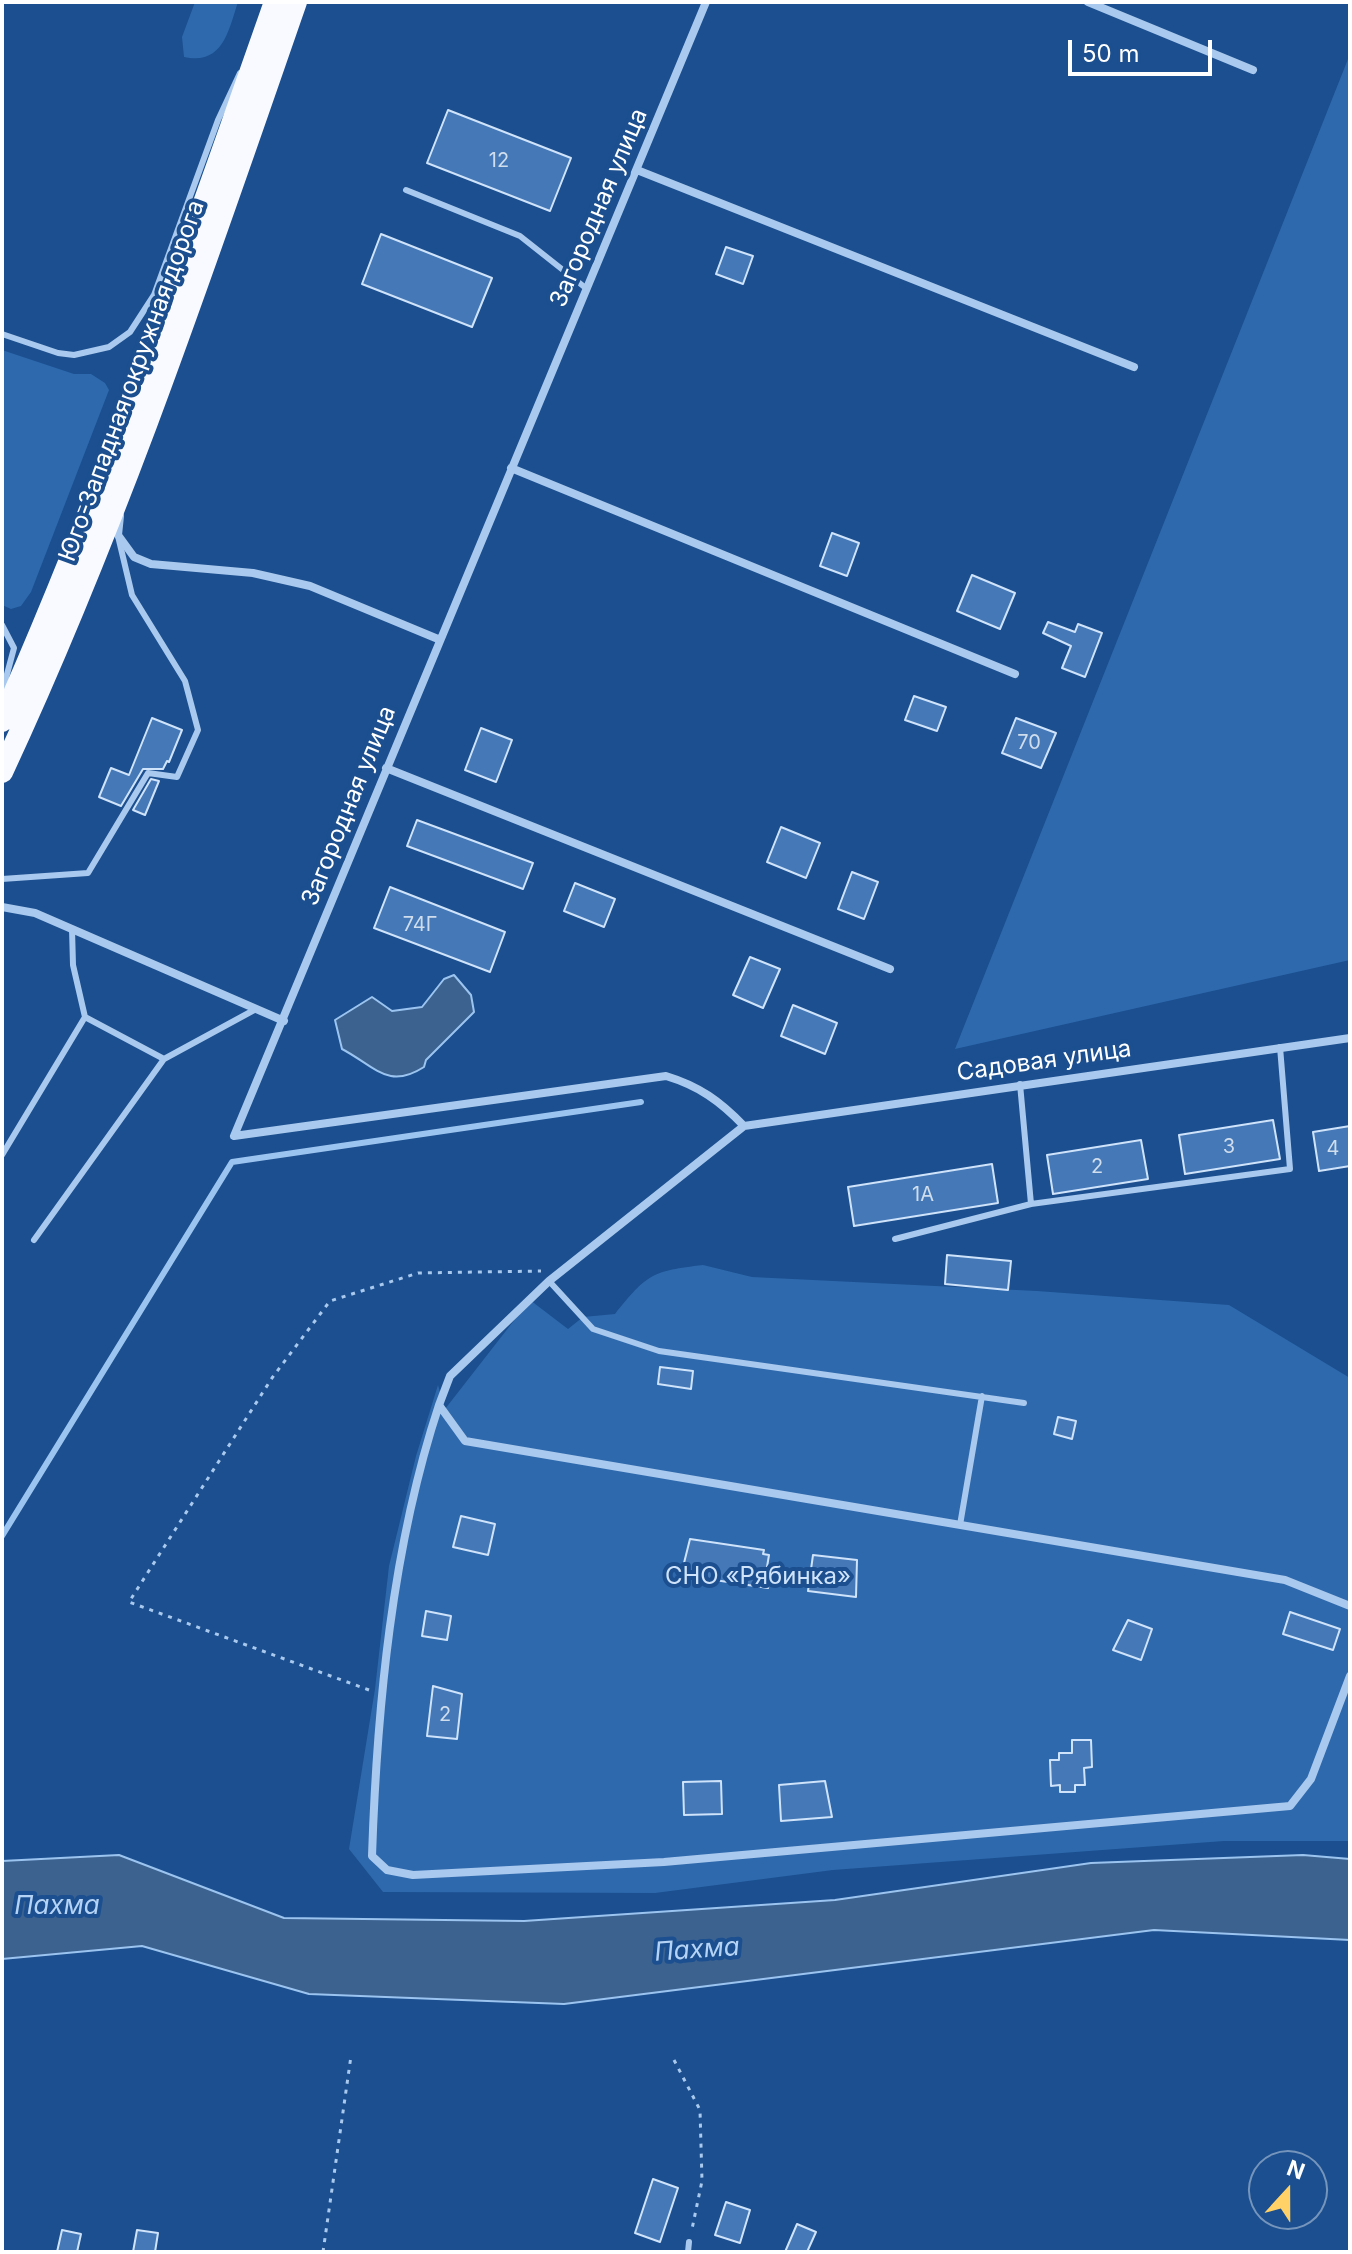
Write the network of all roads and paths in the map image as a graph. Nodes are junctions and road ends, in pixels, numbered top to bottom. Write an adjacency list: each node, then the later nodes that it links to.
1 (275, 2): 5 (highway, Юго-Западная окружная дорога)
2 (296, 2): 13 (highway, Юго-Западная окружная дорога)
3 (706, 2): 7 (street, Загородная улица)
4 (1088, 2): 6 (street)
5 (264, 32): 10 (lane); 19 (highway, Юго-Западная окружная дорога)
6 (1253, 70)
7 (637, 170): 9 (street, Загородная улица); 11 (street)
8 (406, 190): 9 (lane)
9 (587, 289): 12 (street, Загородная улица)
10 (2, 334)
11 (1134, 367)
12 (511, 468): 16 (street, Загородная улица); 17 (street)
13 (123, 487): 14 (street); 21 (highway, Юго-Западная окружная дорога)
14 (118, 535): 16 (street); 22 (lane)
15 (2, 625): 18 (lane)
16 (438, 639): 20 (street, Загородная улица)
17 (1015, 674)
18 (2, 693)
19 (2, 721)
20 (386, 768): 25 (street); 28 (street, Загородная улица)
21 (2, 772)
22 (2, 879)
23 (2, 907): 24 (street)
24 (72, 929): 26 (street); 27 (lane)
25 (890, 969)
26 (256, 1009): 28 (street); 31 (lane)
27 (85, 1017): 31 (lane); 34 (lane)
28 (284, 1021): 33 (street, Загородная улица)
29 (1350, 1038): 30 (street, Садовая улица)
30 (1280, 1047): 32 (street, Садовая улица); 35 (lane)
31 (164, 1059): 37 (lane)
32 (1020, 1084): 33 (street, Садовая улица); 35 (lane)
33 (744, 1126): 38 (street)
34 (2, 1155)
35 (1031, 1204): 36 (lane)
36 (895, 1239)
37 (34, 1240)
38 (561, 1270): 39 (street); 46 (path)
39 (549, 1281): 40 (lane); 42 (street)
40 (982, 1396): 41 (lane); 43 (lane)
41 (1024, 1403)
42 (439, 1405): 43 (street); 46 (street)
43 (960, 1525): 44 (street)
44 (1350, 1606)
45 (1350, 1676): 46 (street)
46 (384, 1691)
47 (351, 2056): 50 (path)
48 (674, 2060): 49 (path)
49 (689, 2242): 51 (lane)
50 (323, 2252)
51 (688, 2252)

